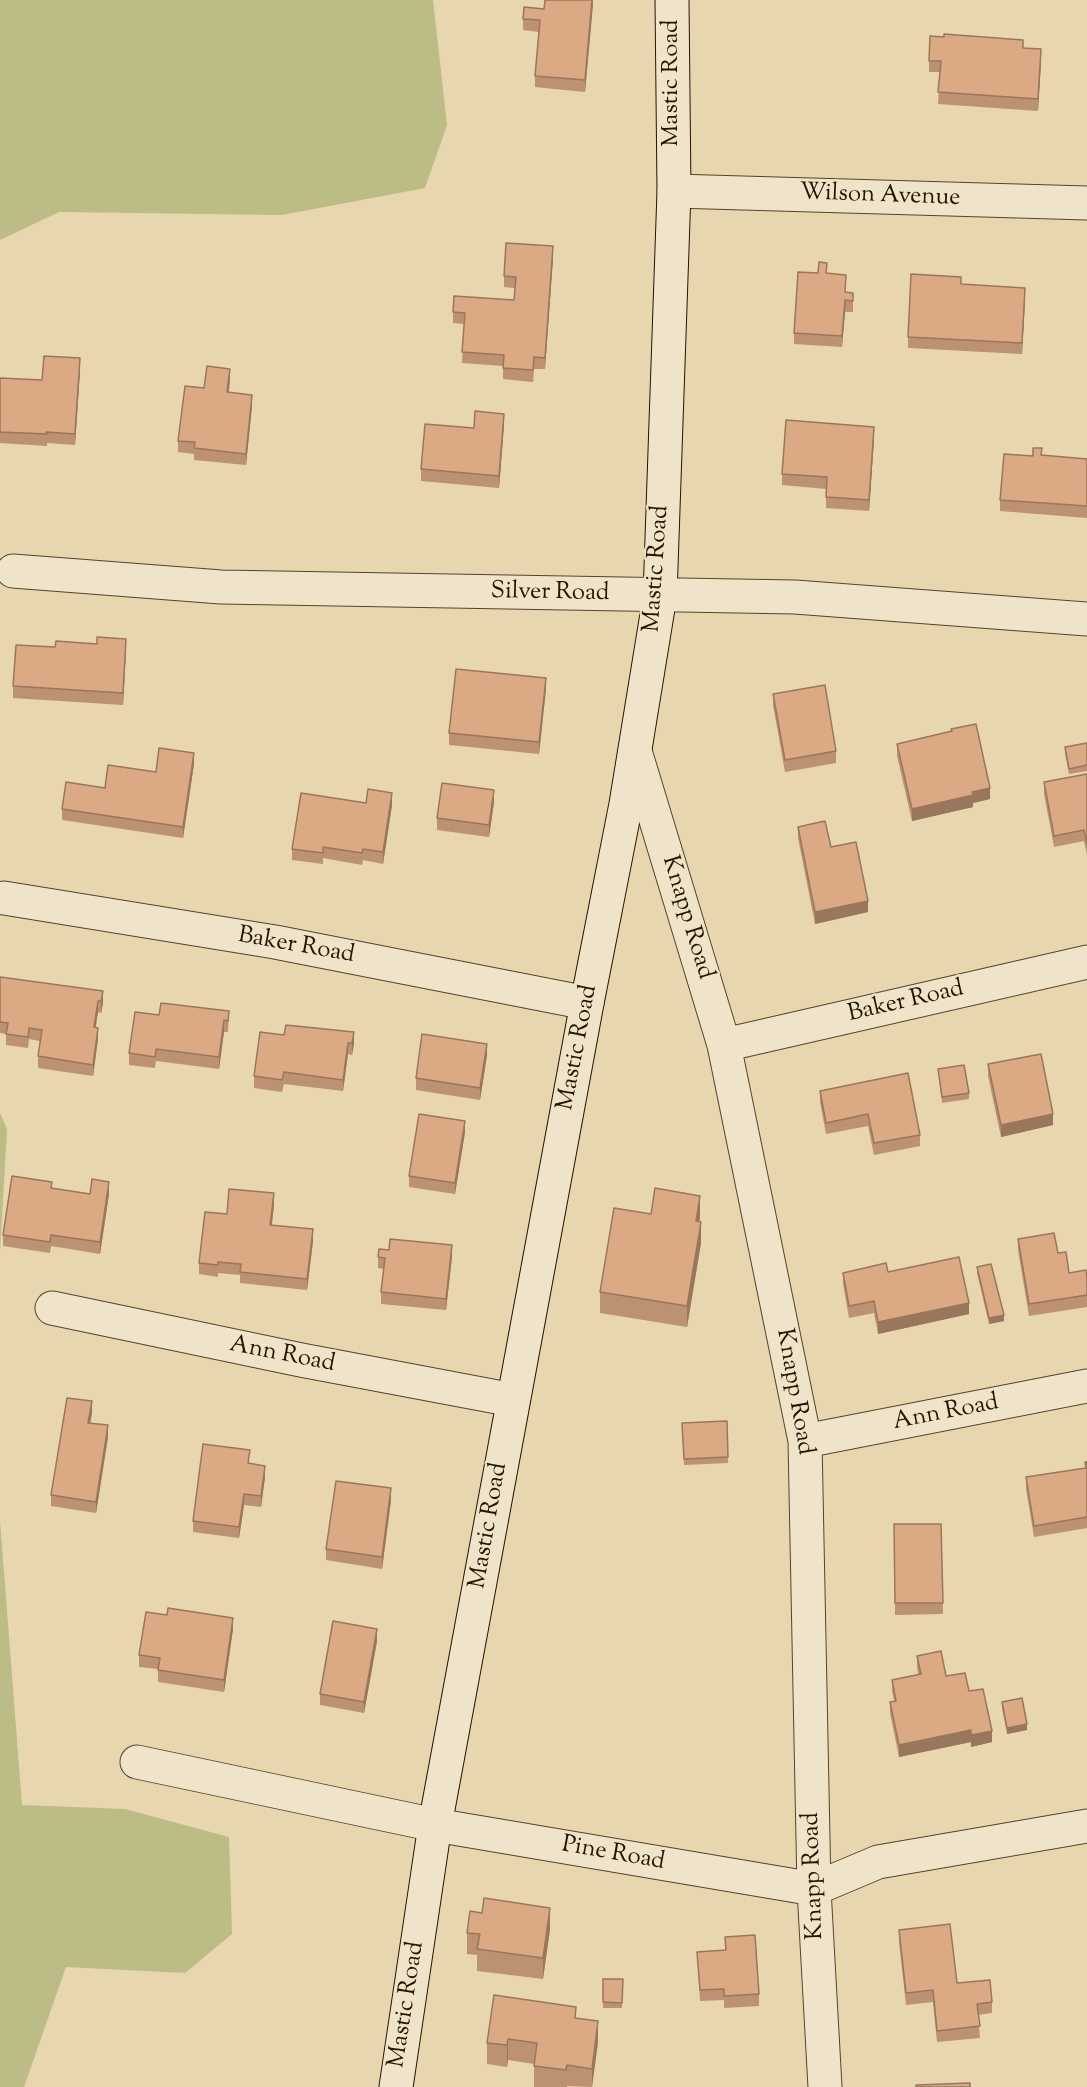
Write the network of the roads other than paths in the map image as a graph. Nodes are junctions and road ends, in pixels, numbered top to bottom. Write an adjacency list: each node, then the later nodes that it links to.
1 (672, 0): 2 (street, Mastic Road)
2 (674, 191): 3 (street, Wilson Avenue); 5 (street, Mastic Road)
3 (1087, 203)
4 (13, 571): 5 (street, Silver Road)
5 (660, 596): 6 (street, Silver Road); 7 (street, Mastic Road)
6 (1087, 620)
7 (635, 751): 10 (street, Mastic Road); 11 (street, Knapp Road)
8 (4, 898): 10 (street, Baker Road)
9 (1087, 962): 11 (street, Baker Road)
10 (587, 1003): 14 (street, Mastic Road)
11 (724, 1045): 15 (street, Knapp Road)
12 (52, 1308): 14 (street, Ann Road)
13 (1087, 1386): 15 (street, Ann Road)
14 (513, 1400): 17 (street, Mastic Road)
15 (805, 1441): 19 (street, Knapp Road)
16 (138, 1762): 17 (street, Pine Road)
17 (435, 1825): 19 (street, Pine Road); 20 (street, Mastic Road)
18 (1087, 1826): 19 (street)
19 (814, 1889): 21 (street, Knapp Road)
20 (396, 2087)
21 (825, 2087)

